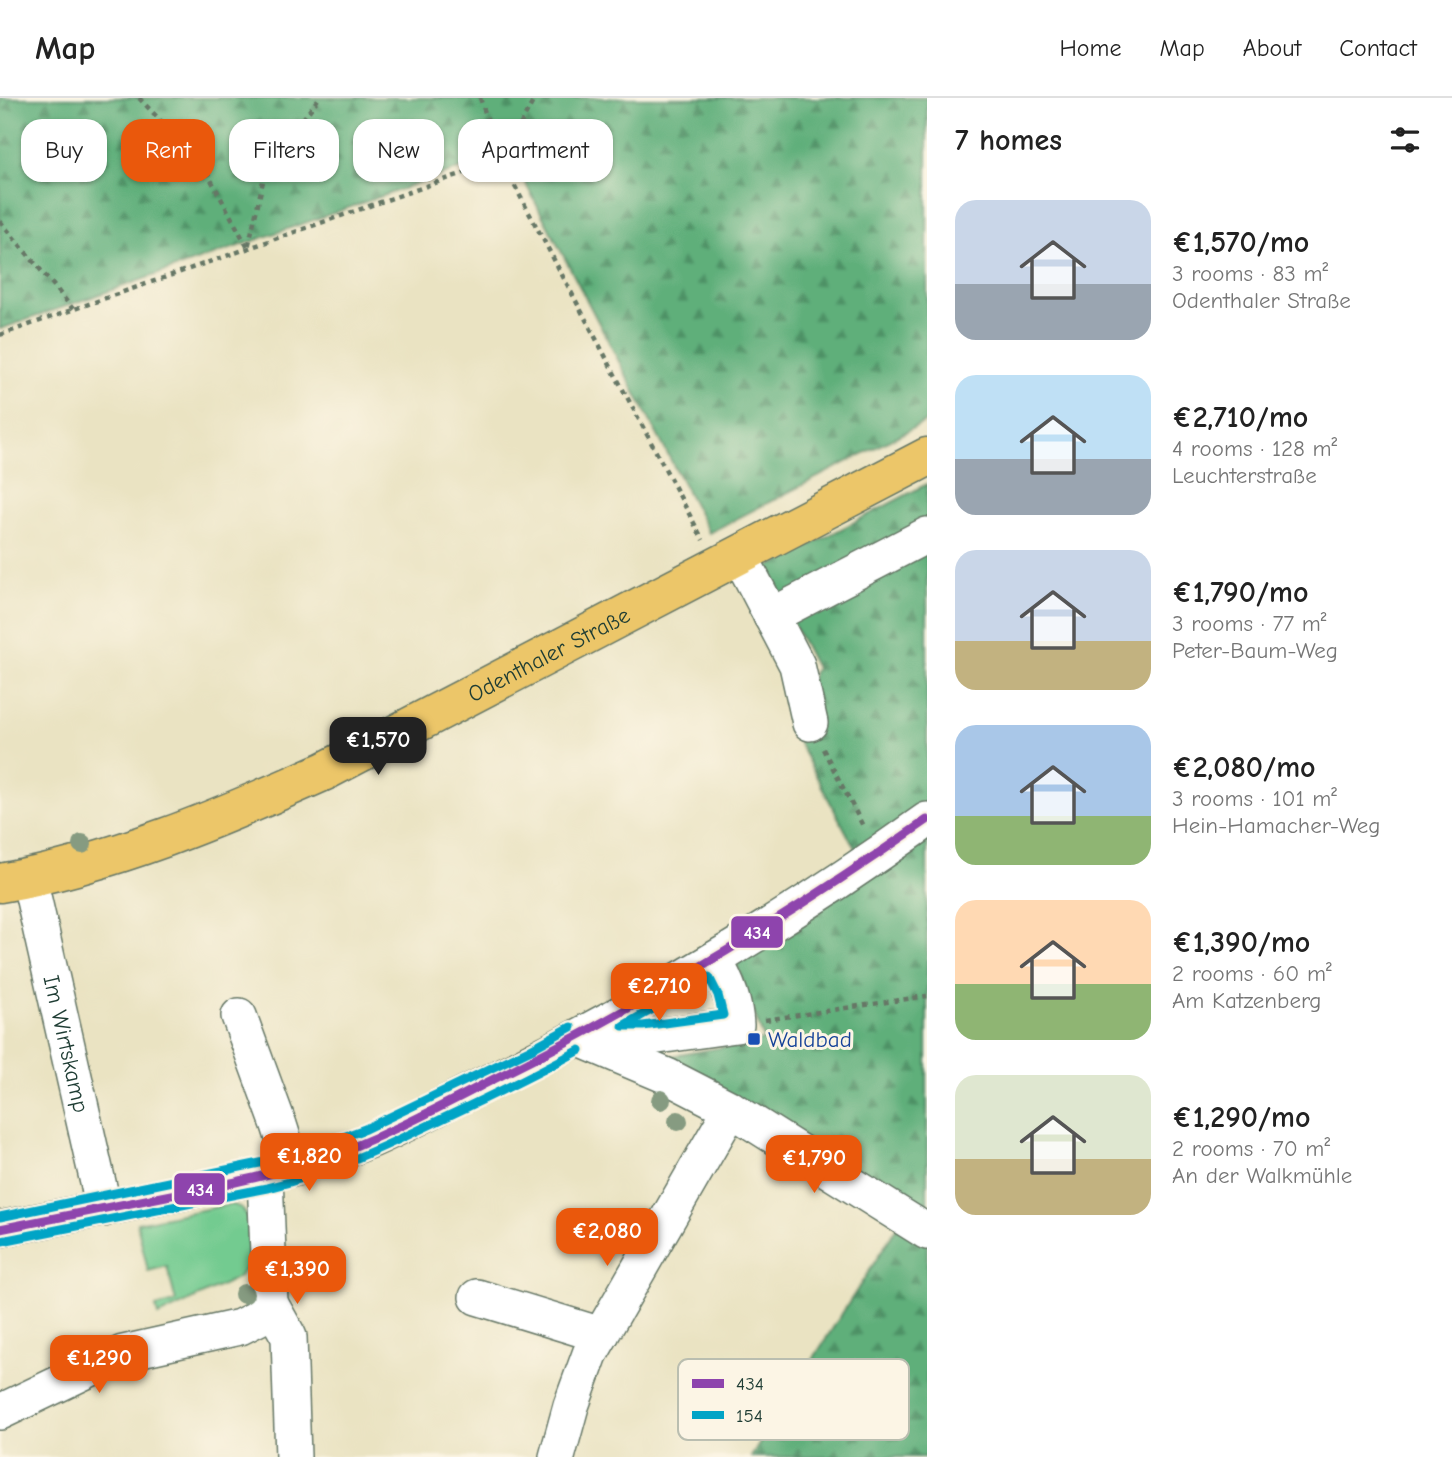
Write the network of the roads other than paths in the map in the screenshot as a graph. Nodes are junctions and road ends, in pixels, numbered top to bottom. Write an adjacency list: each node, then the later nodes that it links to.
1 (927, 457): 3 (main road, Odenthaler Straße)
2 (927, 535): 4 (street)
3 (728, 560): 4 (street); 7 (main road, Odenthaler Straße)
4 (771, 616): 5 (street)
5 (810, 723)
6 (927, 820): 8 (street)
7 (7, 881): 13 (street, Im Wirtskamp)
8 (714, 960): 10 (street); 10 (street)
9 (239, 1016): 12 (street)
10 (577, 1038): 11 (street); 12 (street)
11 (731, 1109): 15 (street); 18 (street)
12 (279, 1172): 13 (street); 17 (street)
13 (104, 1209): 14 (street)
14 (0, 1229)
15 (927, 1232)
16 (477, 1297): 18 (street)
17 (270, 1303): 19 (street); 20 (street)
18 (601, 1335): 21 (street)
19 (0, 1412)
20 (293, 1457)
21 (557, 1457)

